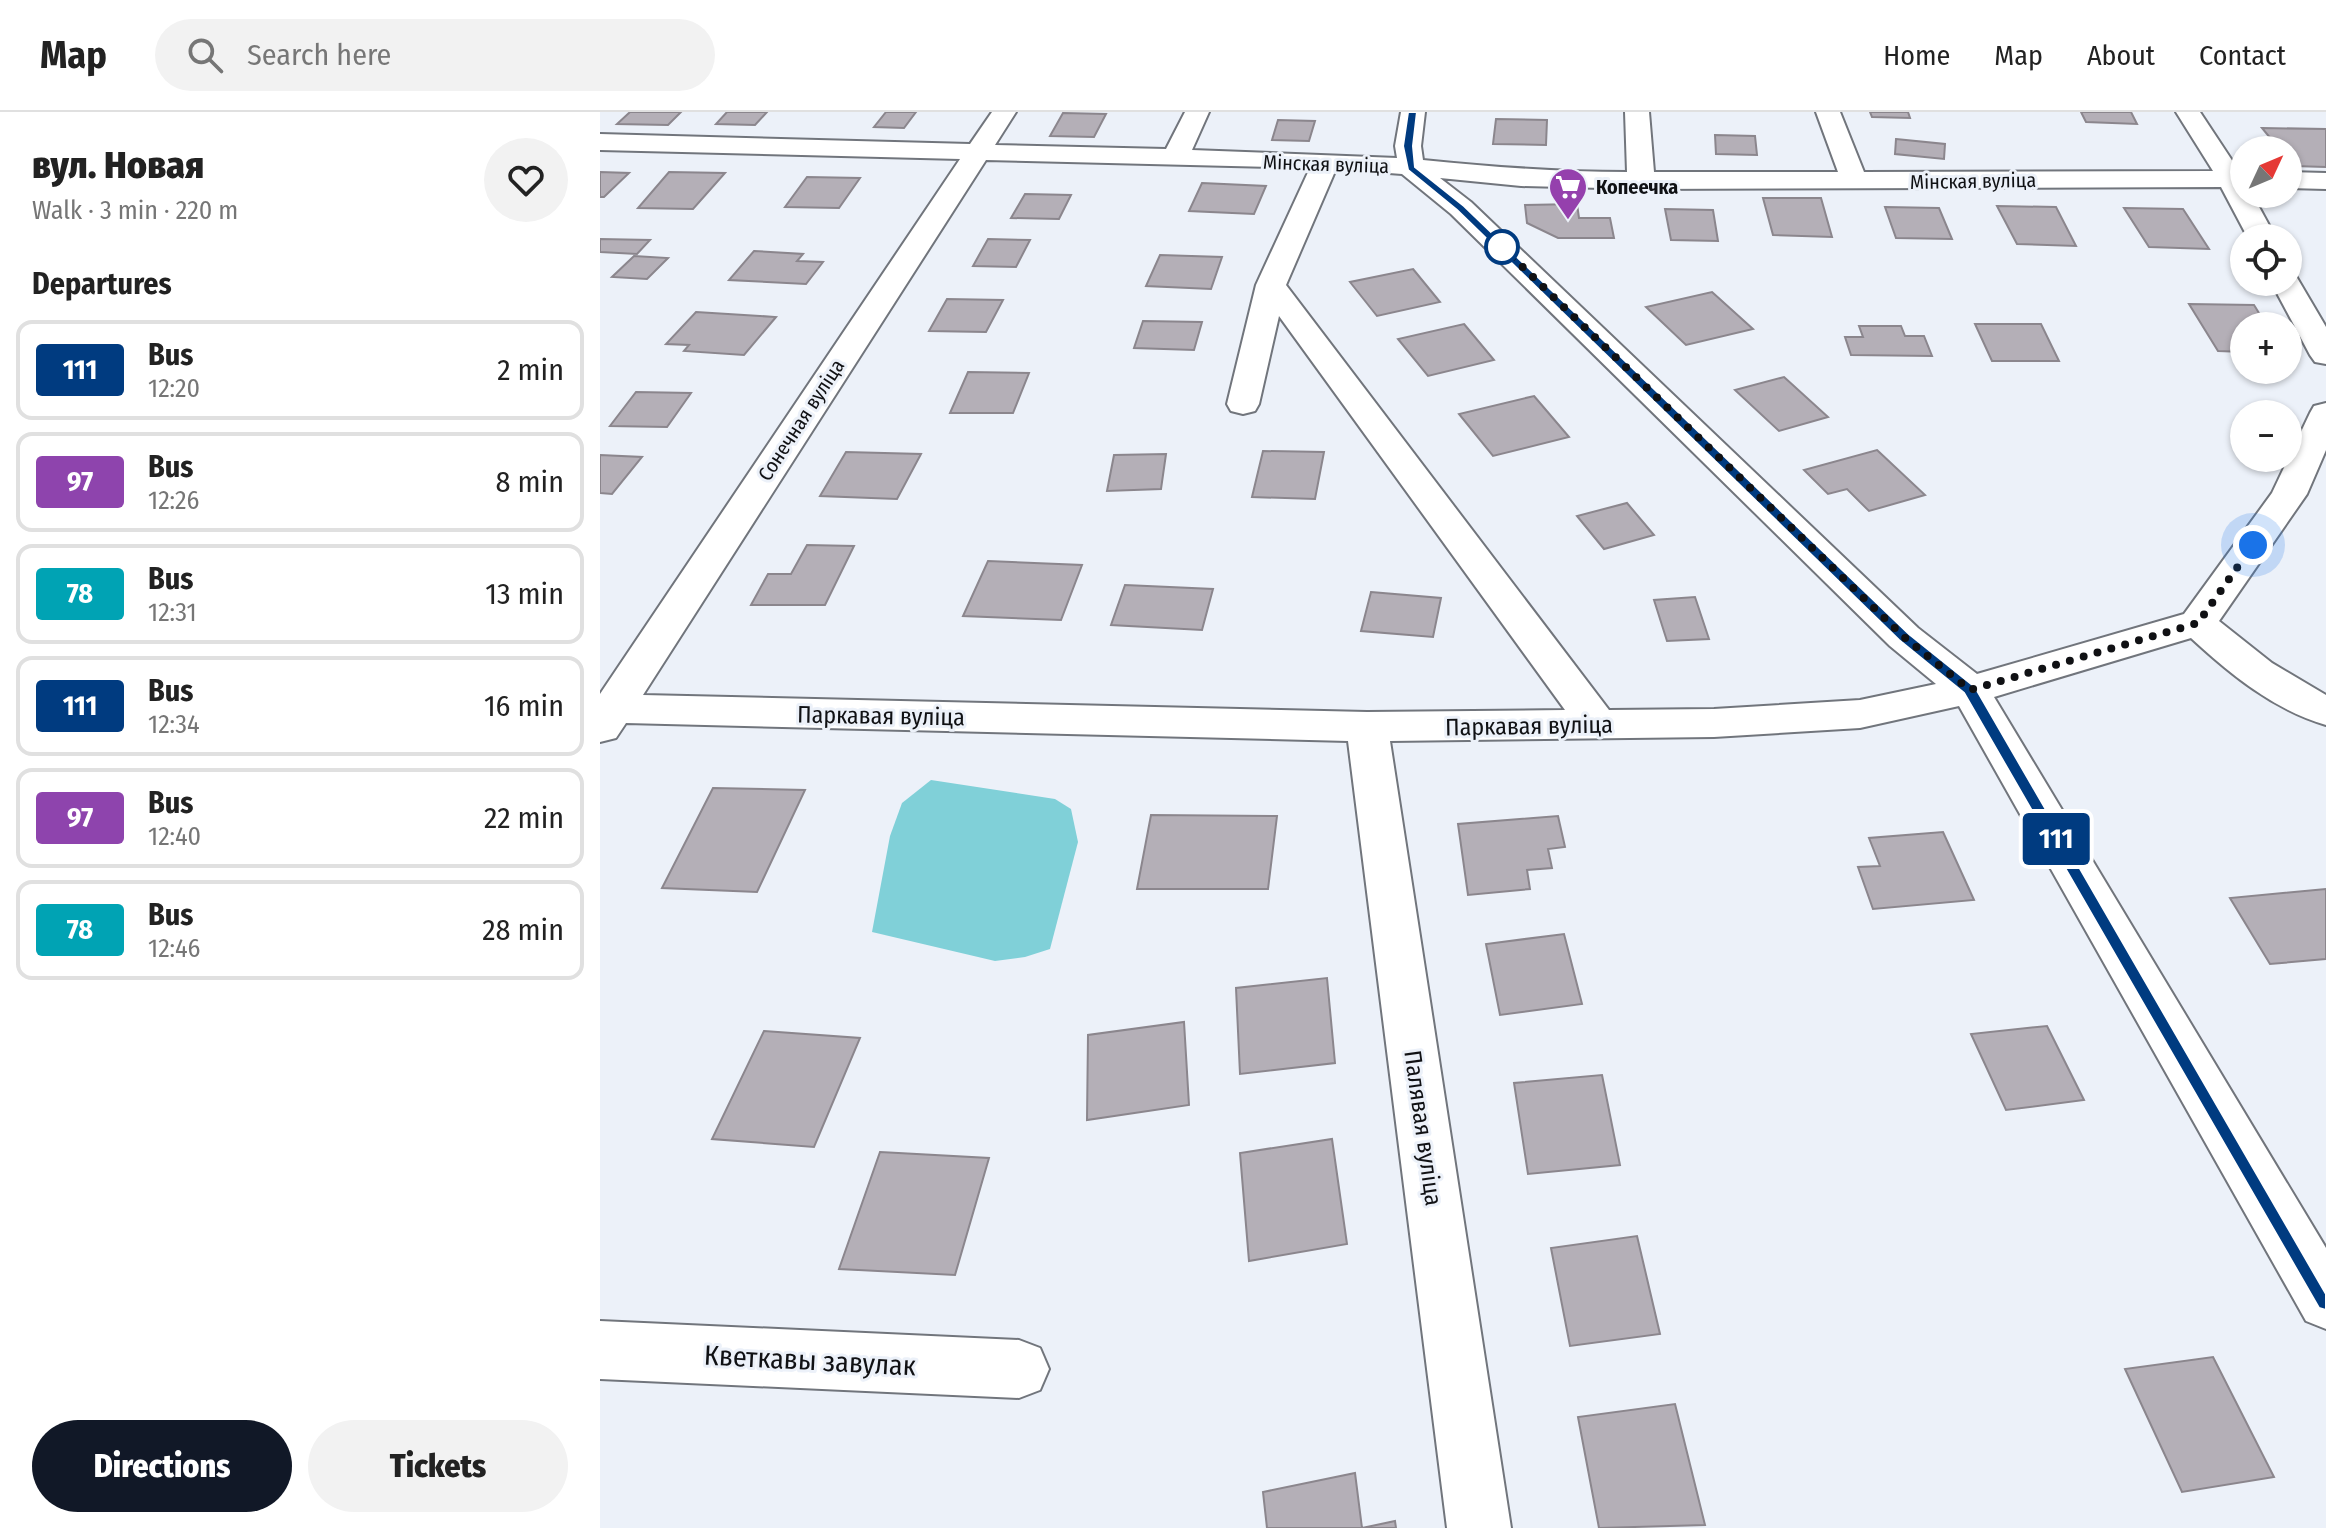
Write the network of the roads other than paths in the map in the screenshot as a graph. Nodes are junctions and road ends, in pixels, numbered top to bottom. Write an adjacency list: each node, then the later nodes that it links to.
1 (1004, 112): 8 (street, Сонечная вуліца)
2 (1197, 112): 9 (street)
3 (1413, 112): 11 (street)
4 (1637, 112): 15 (street)
5 (1828, 112): 17 (street)
6 (2188, 112): 12 (street)
7 (600, 142): 8 (street, Мінская вуліца)
8 (975, 152): 9 (street, Мінская вуліца); 26 (street, Сонечная вуліца)
9 (1175, 158): 10 (street, Мінская вуліца)
10 (1326, 163): 11 (street, Мінская вуліца); 18 (street)
11 (1411, 168): 15 (street, Мінская вуліца); 24 (street)
12 (2230, 169)
13 (2230, 178): 17 (street, Мінская вуліца)
14 (2302, 180): 16 (street)
15 (1641, 181): 17 (street, Мінская вуліца)
16 (2326, 181)
17 (1855, 182)
18 (1271, 285): 21 (street); 27 (street)
19 (2294, 296): 20 (street)
20 (2326, 355)
21 (1243, 404)
22 (2326, 413): 23 (street)
23 (2198, 623): 24 (street, Паркавая вуліца); 25 (street)
24 (1970, 690): 27 (street, Паркавая вуліца); 29 (street)
25 (2326, 711)
26 (605, 716): 28 (street, Паркавая вуліца)
27 (1598, 725): 28 (street, Паркавая вуліца)
28 (1367, 727): 32 (street, Палявая вуліца)
29 (2326, 1301)
30 (600, 1350): 31 (street, Кветкавы завулак)
31 (1019, 1369)
32 (1479, 1528)

